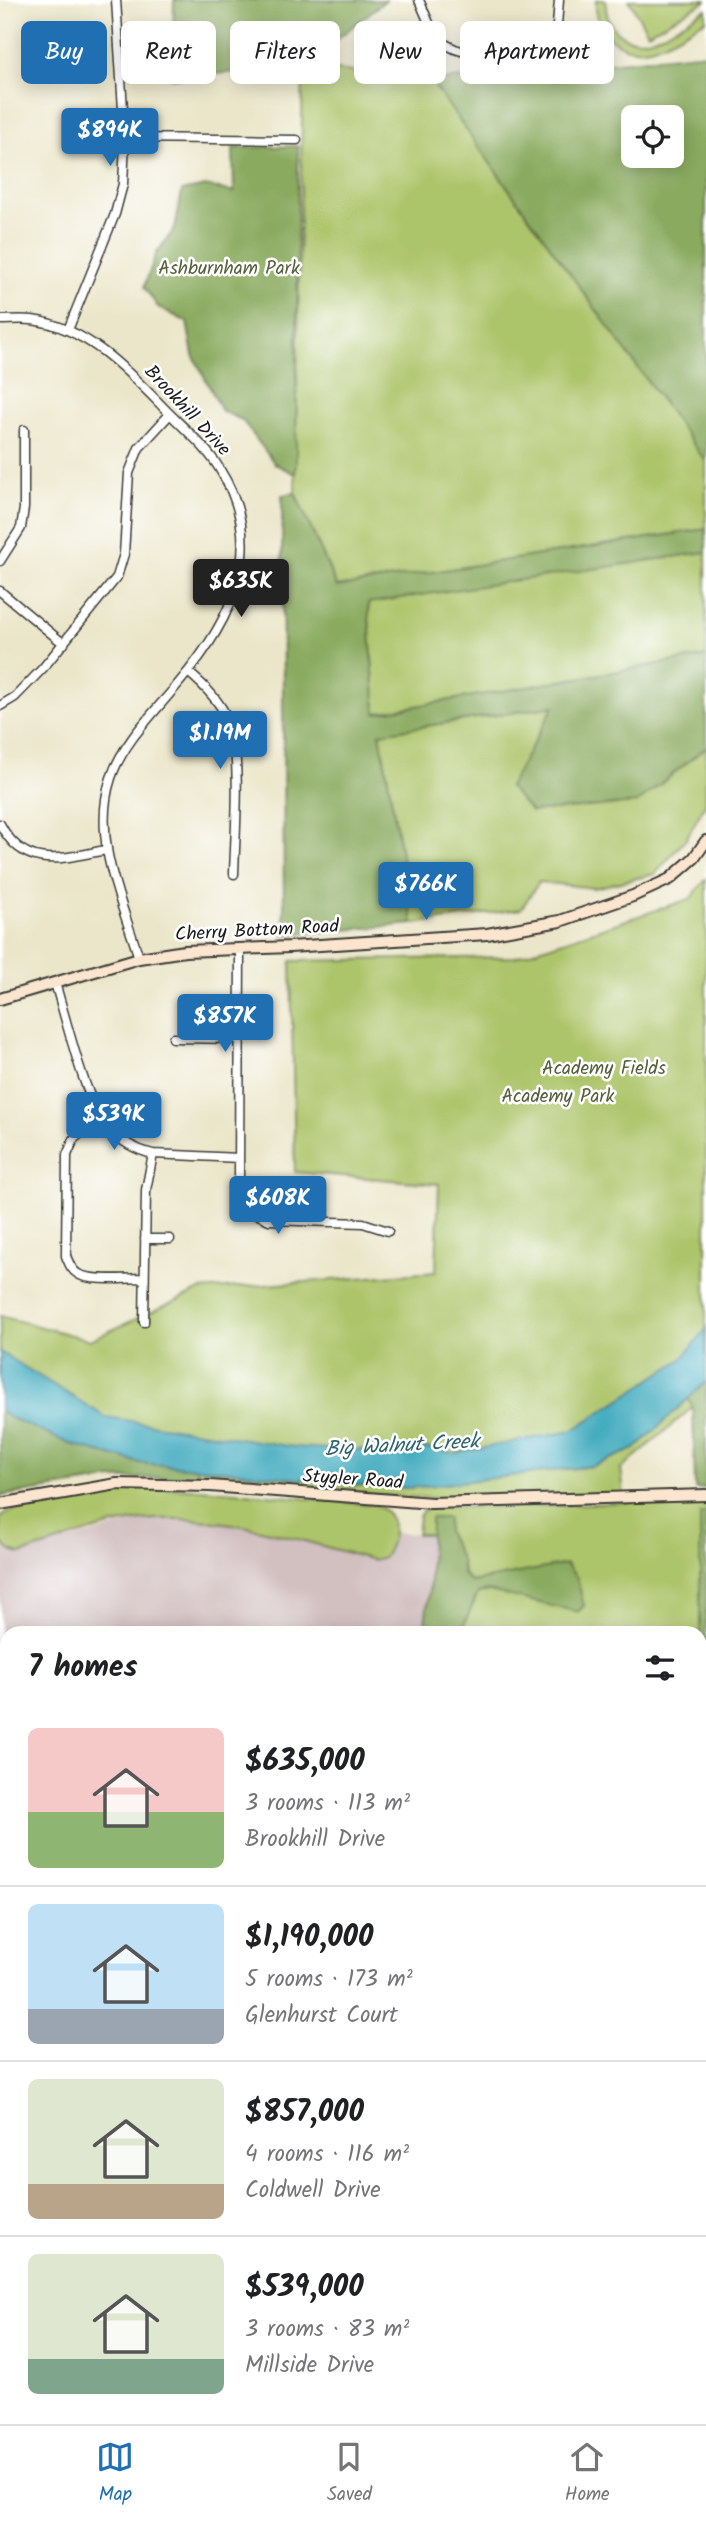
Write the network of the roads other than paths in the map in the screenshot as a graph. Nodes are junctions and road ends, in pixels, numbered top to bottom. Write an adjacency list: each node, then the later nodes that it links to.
1 (116, 0): 4 (street)
2 (419, 0): 3 (street)
3 (559, 0)
4 (125, 138): 5 (street); 7 (street)
5 (297, 140)
6 (0, 320): 7 (street, Brookhill Drive)
7 (68, 330): 8 (street, Brookhill Drive)
8 (170, 414): 12 (street); 13 (street, Brookhill Drive)
9 (24, 430): 10 (street)
10 (0, 561)
11 (0, 591): 12 (street)
12 (64, 644): 14 (street)
13 (188, 672): 17 (street, Brookhill Drive); 18 (street)
14 (0, 706)
15 (0, 824): 17 (street)
16 (706, 841): 19 (main road, Cherry Bottom Road)
17 (107, 850): 20 (street, Brookhill Drive)
18 (234, 874)
19 (240, 949): 20 (main road, Cherry Bottom Road); 24 (street)
20 (139, 958): 21 (main road, Cherry Bottom Road)
21 (55, 983): 22 (main road, Cherry Bottom Road); 25 (street)
22 (0, 999)
23 (173, 1038): 24 (street)
24 (239, 1039): 27 (street)
25 (100, 1116): 26 (street); 33 (street)
26 (153, 1154): 27 (street); 31 (street)
27 (239, 1158): 28 (street)
28 (247, 1206): 29 (street); 30 (street)
29 (238, 1214)
30 (388, 1231)
31 (145, 1238): 32 (street); 33 (street)
32 (170, 1239)
33 (144, 1278): 34 (street)
34 (144, 1322)
35 (706, 1495): 36 (main road, Stygler Road)
36 (0, 1504)

